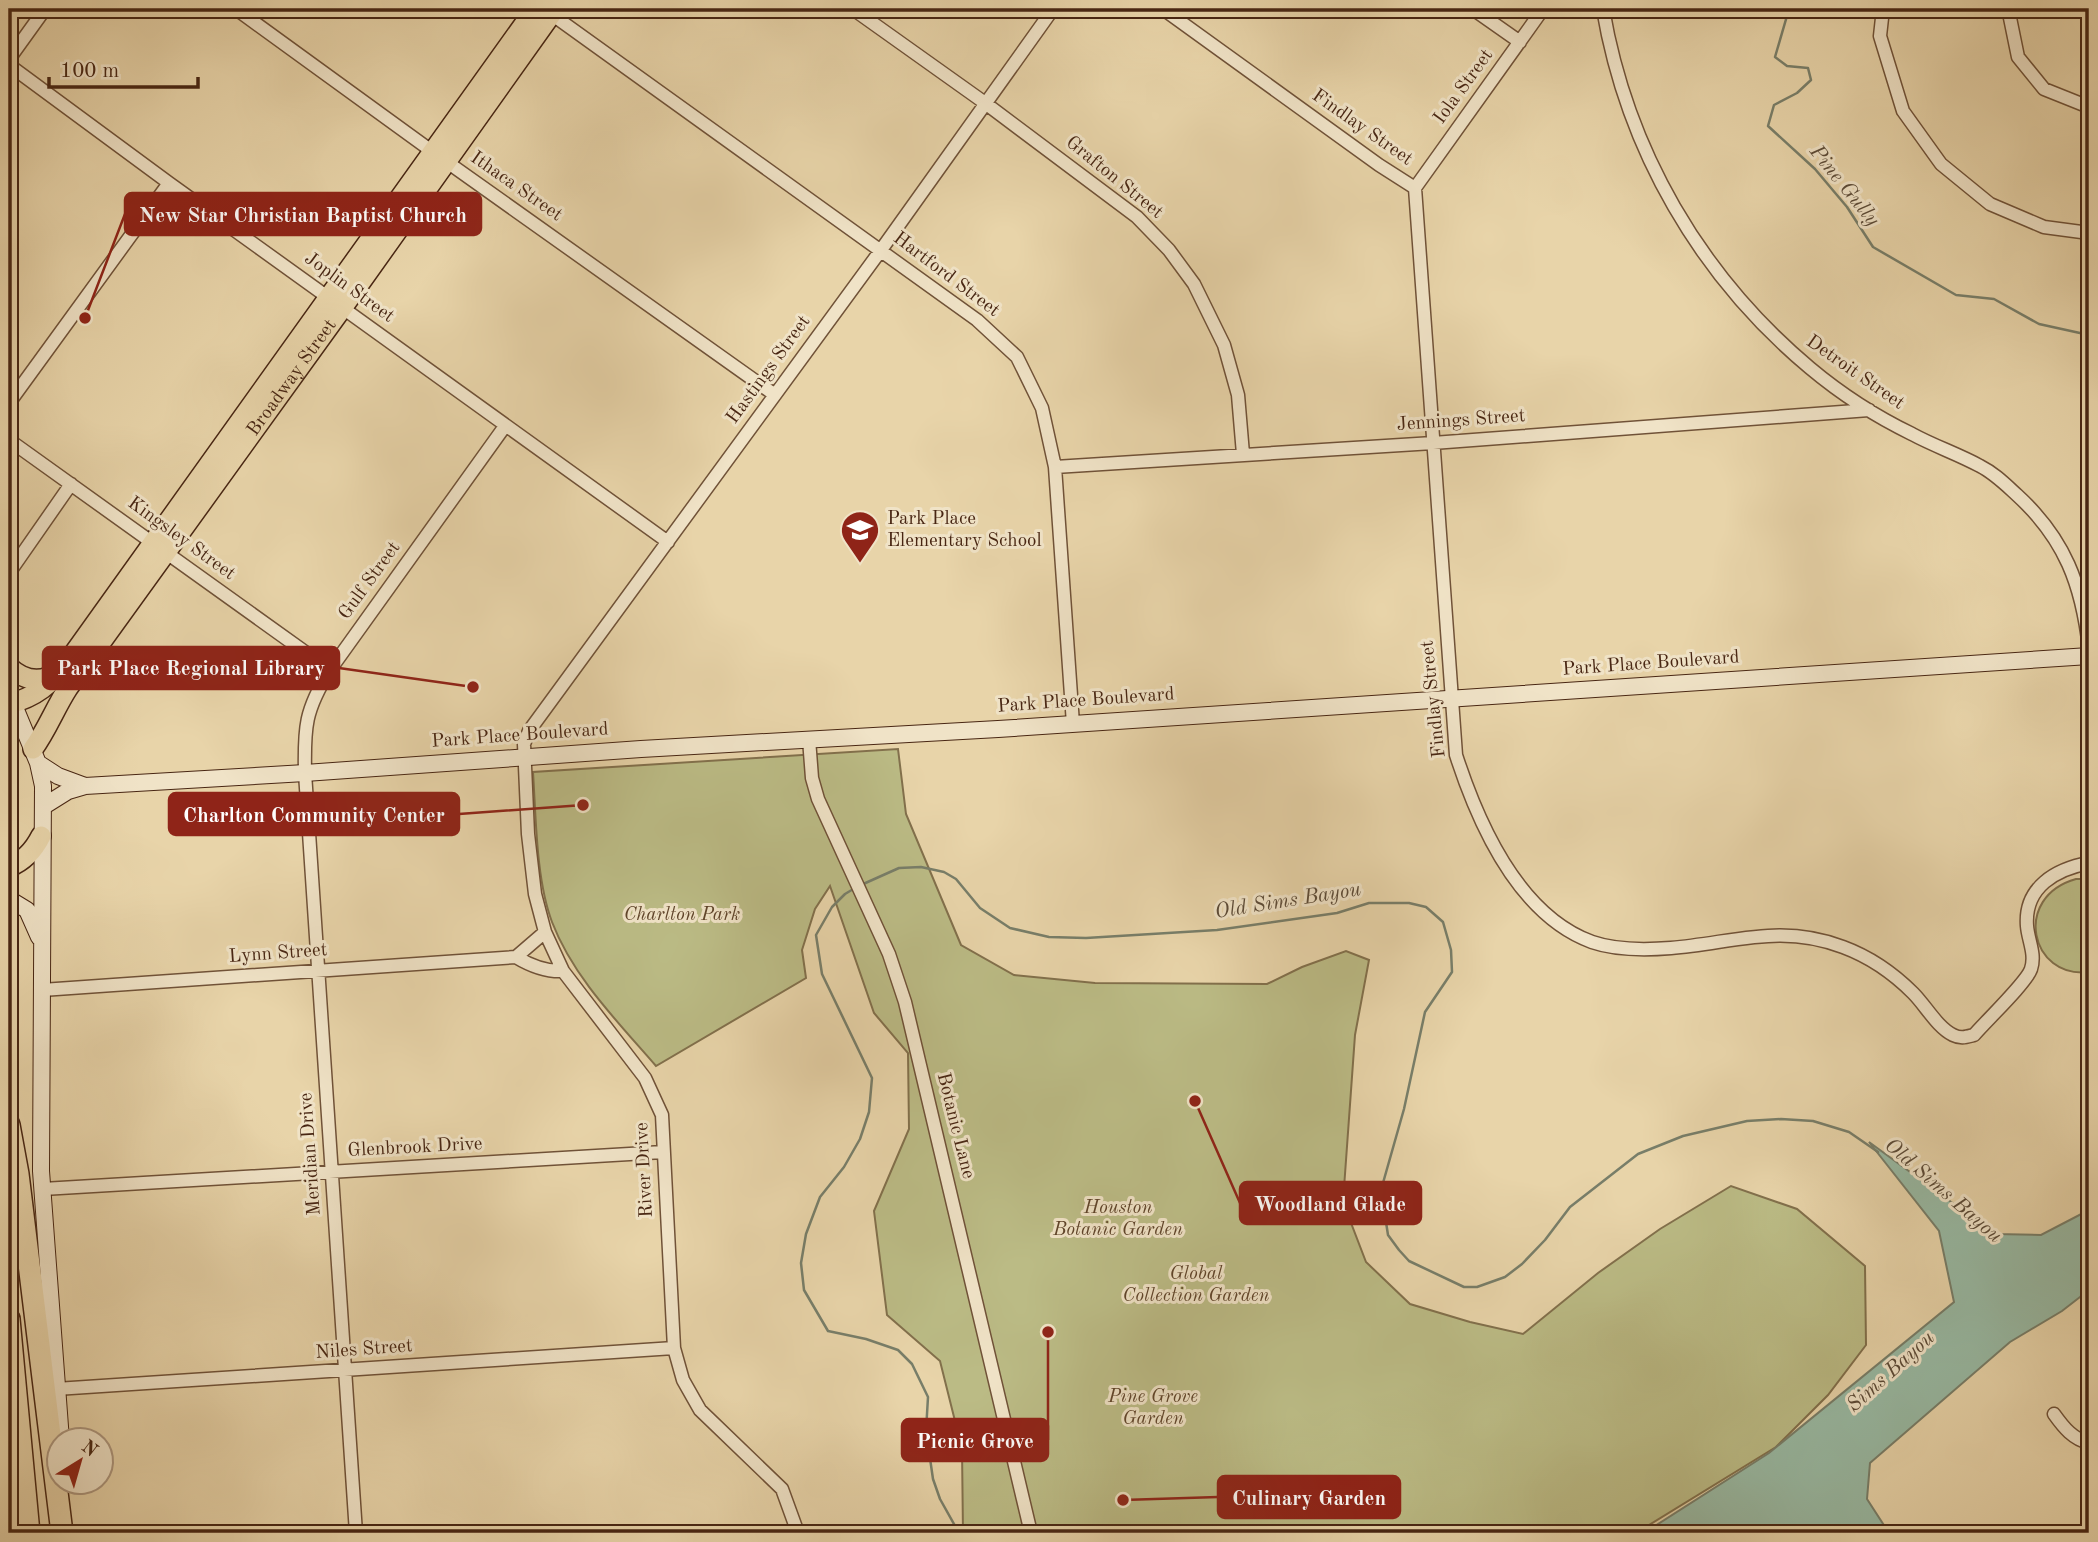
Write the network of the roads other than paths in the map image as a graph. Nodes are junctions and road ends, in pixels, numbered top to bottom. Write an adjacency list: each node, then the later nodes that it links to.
1 (45, 9): 13 (street)
2 (236, 9): 17 (street, Ithaca Street)
3 (853, 9): 15 (street, Grafton Street)
4 (1053, 9): 15 (street, Hastings Street)
5 (1163, 9): 19 (street, Findlay Street)
6 (1473, 9): 12 (street)
7 (1543, 9): 12 (street, Iola Street)
8 (1603, 9): 25 (street, Detroit Street)
9 (1883, 9): 20 (street)
10 (2010, 9): 16 (street)
11 (546, 10): 17 (main road, Broadway Street); 21 (street, Hartford Street)
12 (1520, 42): 19 (street, Iola Street)
13 (9, 59)
14 (9, 65): 18 (street, Joplin Street)
15 (985, 103): 21 (street, Hastings Street); 29 (street, Grafton Street)
16 (2089, 105)
17 (440, 157): 22 (main road, Broadway Street); 23 (street, Ithaca Street)
18 (169, 183): 22 (street, Joplin Street); 24 (street)
19 (1415, 188): 28 (street, Findlay Street)
20 (2089, 233)
21 (881, 250): 23 (street, Hastings Street); 30 (street, Hartford Street)
22 (336, 302): 26 (street, Joplin Street); 33 (main road, Broadway Street)
23 (775, 395): 32 (street, Hastings Street)
24 (11, 398)
25 (1869, 410): 28 (street, Jennings Street); 35 (street, Detroit Street)
26 (505, 426): 32 (street, Joplin Street); 39 (street, Gulf Street)
27 (9, 440): 31 (street, Kingsley Street)
28 (1433, 443): 29 (street, Jennings Street); 40 (street, Findlay Street)
29 (1243, 454): 30 (street, Jennings Street)
30 (1055, 467): 42 (street, Hartford Street)
31 (71, 484): 33 (street, Kingsley Street); 34 (street)
32 (668, 542): 46 (street, Hastings Street)
33 (160, 547): 37 (main road, Broadway Street); 39 (street, Kingsley Street); 45 (main road, Broadway Street)
34 (9, 573)
35 (2089, 648)
36 (2089, 656): 40 (street, Park Place Boulevard)
37 (68, 663): 38 (main road); 41 (main road, Broadway Street)
38 (9, 667)
39 (330, 670): 47 (street, Gulf Street)
40 (1451, 697): 42 (street, Park Place Boulevard); 51 (street, Findlay Street)
41 (10, 700): 45 (street)
42 (1073, 724): 44 (street, Park Place Boulevard)
43 (9, 725): 45 (street, Park Place Boulevard)
44 (809, 739): 46 (street, Park Place Boulevard); 79 (street, Botanic Lane)
45 (36, 756): 48 (street, Park Place Boulevard); 49 (street)
46 (524, 757): 47 (street, Park Place Boulevard); 54 (street, River Drive)
47 (305, 773): 48 (street, Park Place Boulevard); 57 (street, Meridian Drive)
48 (85, 786): 49 (street, Park Place Boulevard)
49 (44, 806): 50 (street)
50 (41, 836): 52 (main road); 55 (street)
51 (2089, 863)
52 (9, 867)
53 (9, 899): 55 (street)
54 (545, 932): 56 (street); 58 (street, River Drive)
55 (42, 946): 59 (street)
56 (516, 957): 57 (street, Lynn Street); 58 (street, Lynn Street)
57 (320, 971): 59 (street, Lynn Street); 62 (street, Meridian Drive)
58 (564, 971): 61 (street, River Drive)
59 (42, 990): 63 (street)
60 (9, 1125): 75 (highway)
61 (663, 1152): 62 (street, Glenbrook Drive); 65 (street, River Drive)
62 (332, 1172): 63 (street, Glenbrook Drive); 66 (street, Meridian Drive)
63 (43, 1189): 67 (street)
64 (9, 1318): 74 (highway)
65 (674, 1348): 66 (street, Niles Street); 78 (street, River Drive)
66 (344, 1371): 67 (street, Niles Street); 77 (street, Meridian Drive)
67 (57, 1389): 69 (street)
68 (2054, 1414): 70 (street)
69 (60, 1426)
70 (2089, 1443)
71 (9, 1475): 73 (highway)
72 (66, 1496): 76 (street)
73 (15, 1533)
74 (29, 1533)
75 (62, 1533)
76 (70, 1533)
77 (356, 1533)
78 (798, 1533)
79 (1031, 1533)

